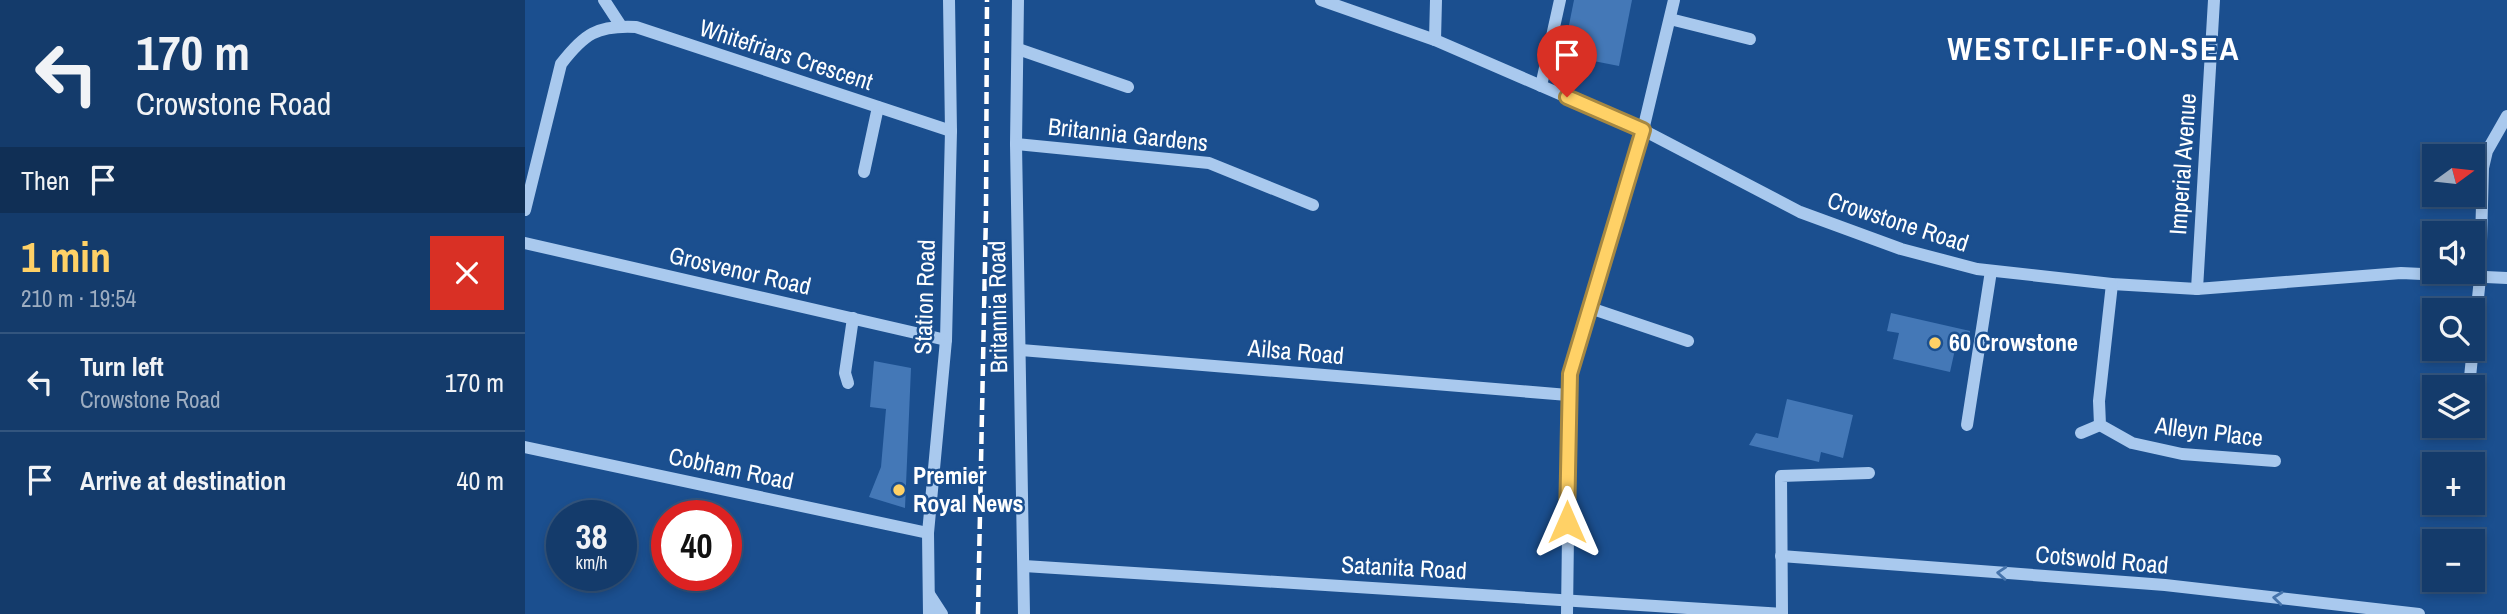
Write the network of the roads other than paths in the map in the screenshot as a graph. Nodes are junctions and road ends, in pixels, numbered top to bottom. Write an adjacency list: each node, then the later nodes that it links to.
1 (604, 0): 10 (street)
2 (949, 0): 19 (street, Station Road)
3 (1018, 0): 13 (street, Britannia Road)
4 (1321, 0): 12 (street, Crowstone Road)
5 (1436, 0): 12 (street)
6 (1560, 0): 14 (street)
7 (1674, 0): 9 (street)
8 (2214, 0): 32 (street, Imperial Avenue)
9 (1670, 19): 11 (street); 18 (street)
10 (621, 26): 16 (street, Whitefriars Crescent); 23 (street, Whitefriars Crescent)
11 (1750, 39)
12 (1435, 40): 14 (street, Crowstone Road)
13 (1018, 49): 15 (street); 20 (street, Britannia Road)
14 (1541, 86): 18 (street, Crowstone Road)
15 (1128, 87)
16 (878, 107): 19 (street, Whitefriars Crescent); 21 (street)
17 (2507, 116): 24 (street)
18 (1643, 130): 26 (street, Crowstone Road); 33 (street)
19 (951, 131): 35 (street, Station Road)
20 (1016, 144): 22 (street, Britannia Gardens); 37 (street, Britannia Road)
21 (864, 172)
22 (1313, 205)
23 (525, 211)
24 (2482, 221)
25 (525, 243): 34 (street, Grosvenor Road)
26 (1991, 271): 30 (street, Crowstone Road); 41 (street)
27 (2422, 274): 32 (street, Crowstone Road)
28 (2485, 278): 29 (street, Crowstone Road)
29 (2507, 278)
30 (2112, 284): 32 (street, Crowstone Road); 42 (street)
31 (2479, 284): 38 (street)
32 (2197, 289)
33 (1590, 308): 36 (street); 40 (street)
34 (853, 318): 35 (street, Grosvenor Road); 39 (street)
35 (946, 340): 47 (street, Station Road)
36 (1688, 341)
37 (1021, 350): 40 (street, Ailsa Road); 49 (street, Britannia Road)
38 (2470, 375)
39 (848, 383)
40 (1568, 395): 51 (street)
41 (1967, 425)
42 (2100, 425): 43 (street); 45 (street, Alleyn Place)
43 (2081, 433)
44 (525, 447): 47 (street, Cobham Road)
45 (2276, 461)
46 (1869, 472): 48 (street)
47 (928, 533): 50 (street, Station Road)
48 (1781, 556): 56 (street); 57 (street, Cotswold Road, one-way to 48)
49 (1024, 566): 51 (street, Satanita Road); 54 (street, Britannia Road)
50 (929, 594): 52 (street, Station Road); 53 (street)
51 (1567, 598): 55 (street); 56 (street, Satanita Road)
52 (929, 614)
53 (942, 614)
54 (1024, 614)
55 (1567, 614)
56 (1782, 614)
57 (2419, 614)

